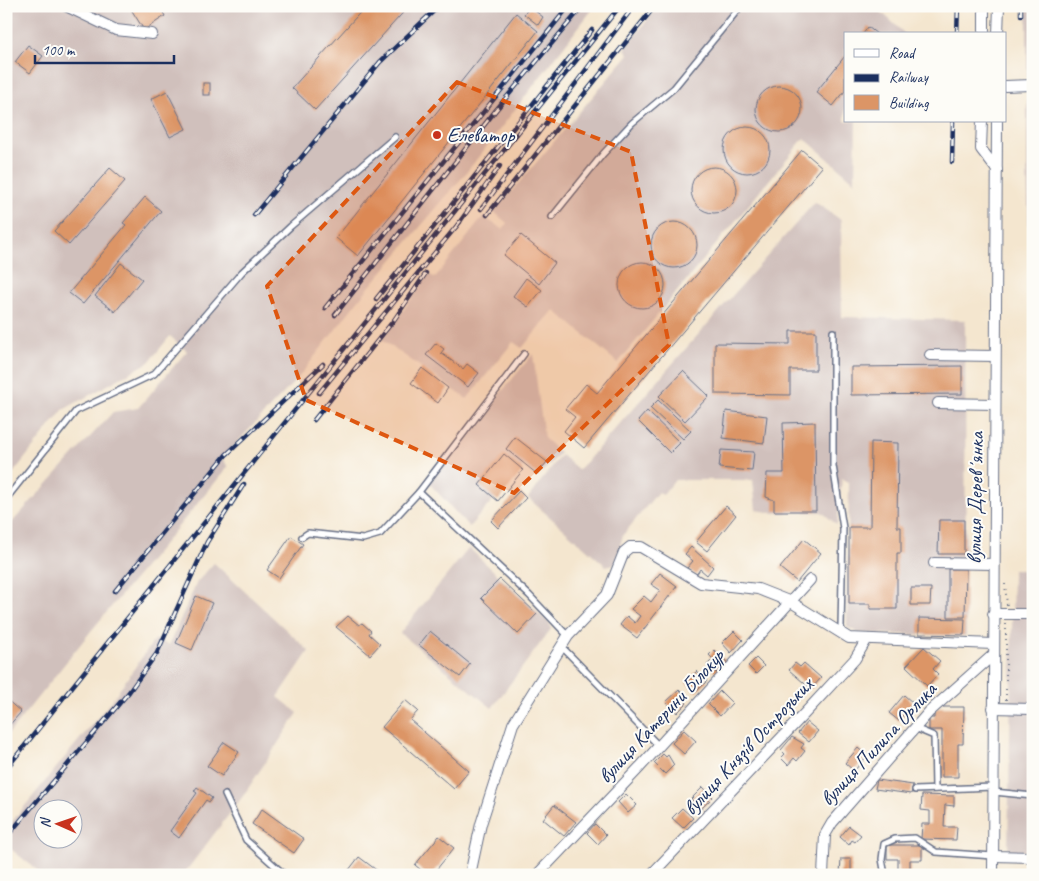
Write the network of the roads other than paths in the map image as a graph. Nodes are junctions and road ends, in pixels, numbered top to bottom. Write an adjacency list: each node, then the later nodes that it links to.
1 (66, 6): 7 (street)
2 (741, 6): 14 (lane)
3 (984, 6): 5 (street)
4 (998, 6): 6 (street)
5 (984, 32)
6 (998, 32)
7 (152, 34)
8 (1033, 85): 9 (street)
9 (1006, 86)
10 (982, 122): 13 (street)
11 (998, 122): 13 (street, вулиця Деревʼянка)
12 (395, 137): 22 (lane)
13 (997, 170): 18 (street, вулиця Деревʼянка)
14 (552, 217)
15 (833, 332): 30 (lane)
16 (524, 354): 21 (lane)
17 (930, 356): 18 (street)
18 (995, 356): 20 (street, вулиця Деревʼянка)
19 (938, 404): 20 (street)
20 (995, 404): 25 (street, вулиця Деревʼянка)
21 (418, 492): 23 (lane); 31 (lane)
22 (6, 499)
23 (302, 537)
24 (934, 563): 25 (street)
25 (994, 564): 28 (street, вулиця Деревʼянка)
26 (810, 580): 27 (street, вулиця Катерини Білокур)
27 (791, 602): 30 (street); 31 (street); 39 (street, вулиця Катерини Білокур)
28 (993, 614): 29 (street); 33 (street, вулиця Деревʼянка)
29 (1033, 614)
30 (844, 634): 32 (street)
31 (568, 636): 34 (street)
32 (867, 639): 33 (street); 50 (street, вулиця Князів Острозьких)
33 (993, 644): 35 (street, вулиця Деревʼянка)
34 (562, 647): 39 (lane); 48 (street)
35 (993, 655): 36 (street, вулиця Деревʼянка); 38 (street, вулиця Пилипа Орлика)
36 (993, 708): 37 (street); 41 (street, вулиця Деревʼянка)
37 (1033, 709)
38 (915, 728): 40 (lane); 51 (street, вулиця Пилипа Орлика)
39 (659, 746): 49 (street, вулиця Катерини Білокур)
40 (934, 789): 41 (lane); 42 (lane)
41 (993, 789): 44 (lane); 45 (street, вулиця Деревʼянка)
42 (915, 790)
43 (225, 795): 47 (lane)
44 (1033, 796)
45 (993, 856): 46 (street); 52 (lane); 53 (street, вулиця Деревʼянка)
46 (1033, 857)
47 (286, 875)
48 (470, 875)
49 (538, 875)
50 (651, 875)
51 (823, 875)
52 (885, 875)
53 (993, 875)

